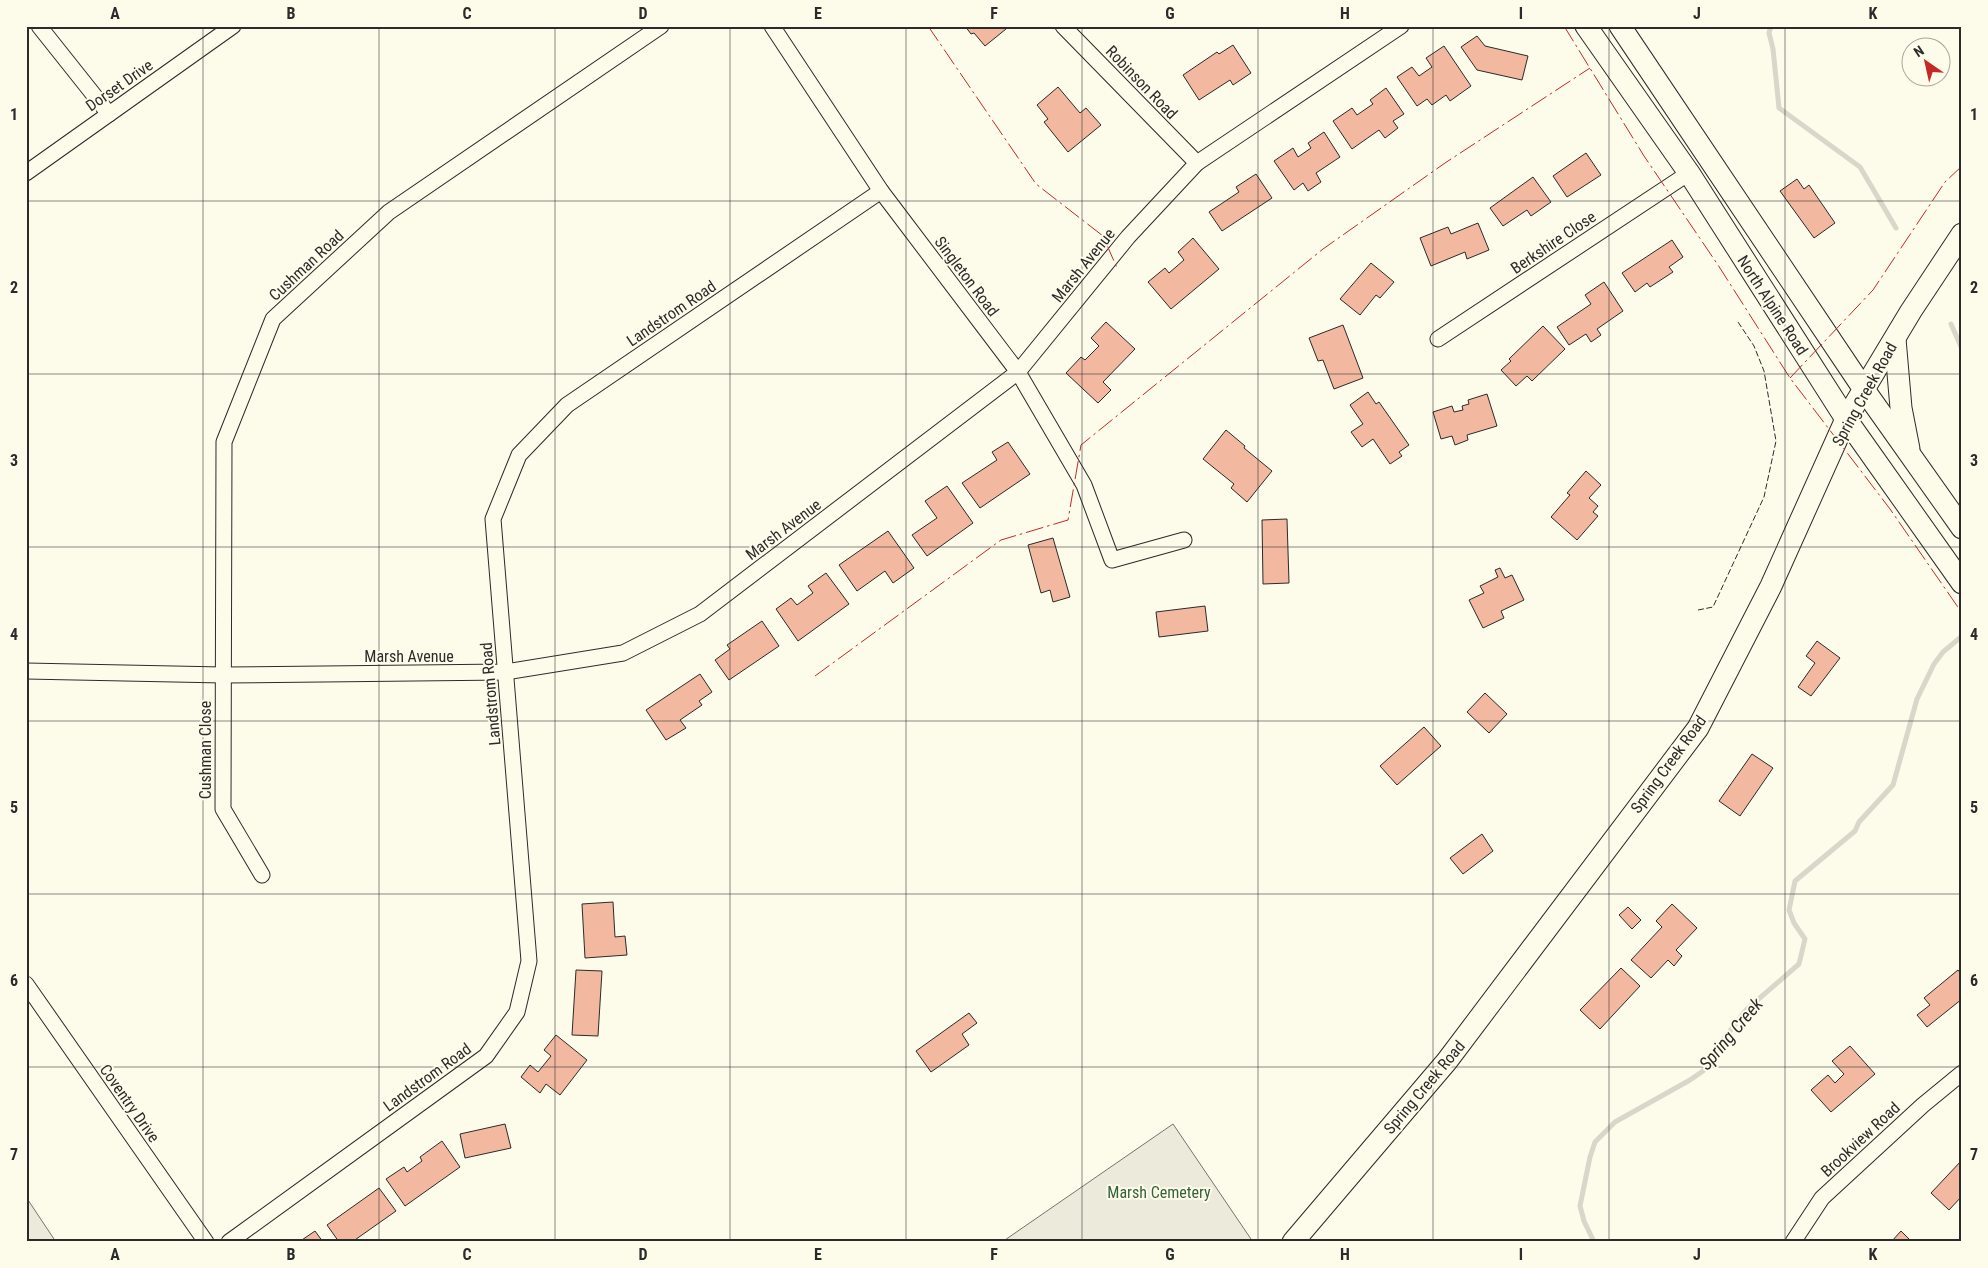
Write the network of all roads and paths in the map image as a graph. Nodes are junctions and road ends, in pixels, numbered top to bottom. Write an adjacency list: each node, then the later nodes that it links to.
1 (38, 26): 9 (street)
2 (233, 26): 9 (street, Dorset Drive)
3 (661, 26): 26 (street, Cushman Road)
4 (772, 26): 13 (street, Singleton Road)
5 (1063, 26): 10 (street, Robinson Road)
6 (1402, 26): 10 (street, Marsh Avenue)
7 (1586, 26): 12 (main road, North Alpine Road)
8 (1620, 26): 18 (main road, North Alpine Road)
9 (109, 114): 11 (street, Dorset Drive)
10 (1197, 163): 17 (street, Marsh Avenue)
11 (26, 173)
12 (1689, 173): 16 (street, Berkshire Close); 19 (main road, North Alpine Road)
13 (881, 191): 17 (street, Singleton Road); 25 (street, Landstrom Road)
14 (1962, 234): 15 (main road, Spring Creek Road)
15 (1895, 339): 18 (main road, Spring Creek Road); 20 (main road)
16 (1438, 340)
17 (1018, 372): 22 (street, Singleton Road); 25 (street, Marsh Avenue)
18 (1865, 391): 19 (main road, Spring Creek Road); 20 (main road, North Alpine Road)
19 (1846, 419): 23 (main road, North Alpine Road); 32 (main road, Spring Creek Road)
20 (1911, 456): 21 (main road, North Alpine Road)
21 (1962, 528)
22 (1184, 540)
23 (1962, 583)
24 (26, 671): 26 (street, Marsh Avenue)
25 (506, 672): 26 (street, Marsh Avenue); 31 (street, Landstrom Road)
26 (223, 675): 27 (street, Cushman Close)
27 (262, 875)
28 (26, 984): 30 (street, Coventry Drive)
29 (1962, 1073): 33 (street, Brookview Road)
30 (206, 1242)
31 (229, 1242)
32 (1293, 1242)
33 (1793, 1242)

